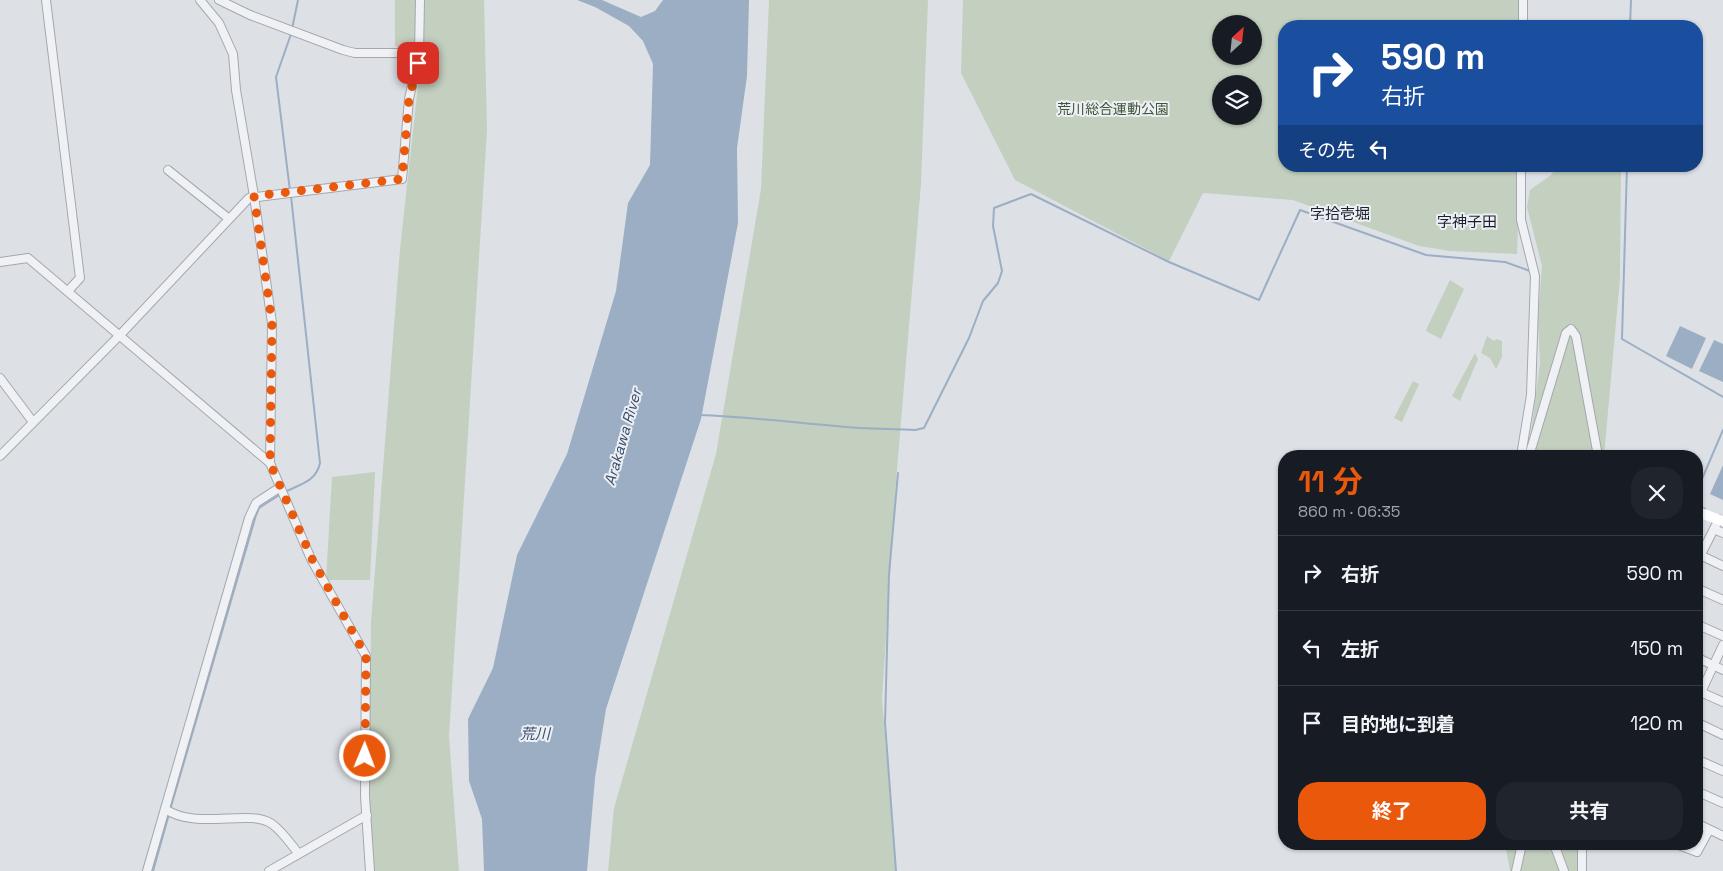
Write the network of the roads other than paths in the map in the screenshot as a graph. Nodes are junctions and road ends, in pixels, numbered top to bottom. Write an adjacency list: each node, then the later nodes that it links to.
1 (46, 0): 13 (street)
2 (200, 0): 10 (street)
3 (219, 0): 7 (street)
4 (420, 0): 7 (street)
5 (1523, 0): 6 (street)
6 (1523, 20)
7 (419, 53): 10 (street)
8 (168, 170): 11 (street)
9 (1521, 172): 17 (street)
10 (254, 196): 11 (street); 21 (street)
11 (228, 218): 14 (street)
12 (0, 262): 13 (street)
13 (68, 291): 14 (street)
14 (120, 335): 16 (street); 21 (street)
15 (0, 378): 16 (street)
16 (34, 422): 20 (street)
17 (1522, 450)
18 (1531, 450): 19 (street)
19 (1597, 450)
20 (1, 452)
21 (270, 463): 22 (street)
22 (279, 488): 46 (street); 47 (street)
23 (1703, 515): 24 (street)
24 (1718, 523): 25 (street); 26 (street)
25 (1723, 533)
26 (1703, 550)
27 (1703, 556): 28 (street)
28 (1723, 566)
29 (1703, 591): 30 (street)
30 (1723, 600)
31 (1703, 627): 32 (street)
32 (1723, 636)
33 (1723, 645): 35 (street)
34 (1703, 660): 35 (street)
35 (1714, 665): 36 (street); 37 (street)
36 (1723, 670)
37 (1703, 684)
38 (1703, 693): 39 (street)
39 (1723, 702)
40 (1703, 725): 41 (street)
41 (1723, 734)
42 (1703, 762): 43 (street)
43 (1723, 771)
44 (1703, 794): 45 (street)
45 (1723, 803)
46 (170, 812): 55 (street); 56 (street)
47 (367, 815): 55 (street); 58 (street)
48 (1703, 827): 49 (street)
49 (1709, 830): 50 (street); 51 (street)
50 (1723, 836)
51 (1703, 841)
52 (1522, 850): 59 (street)
53 (1556, 850): 60 (street)
54 (1582, 850): 61 (street)
55 (298, 853): 57 (street)
56 (147, 871)
57 (269, 871)
58 (370, 871)
59 (1516, 871)
60 (1564, 871)
61 (1582, 871)

